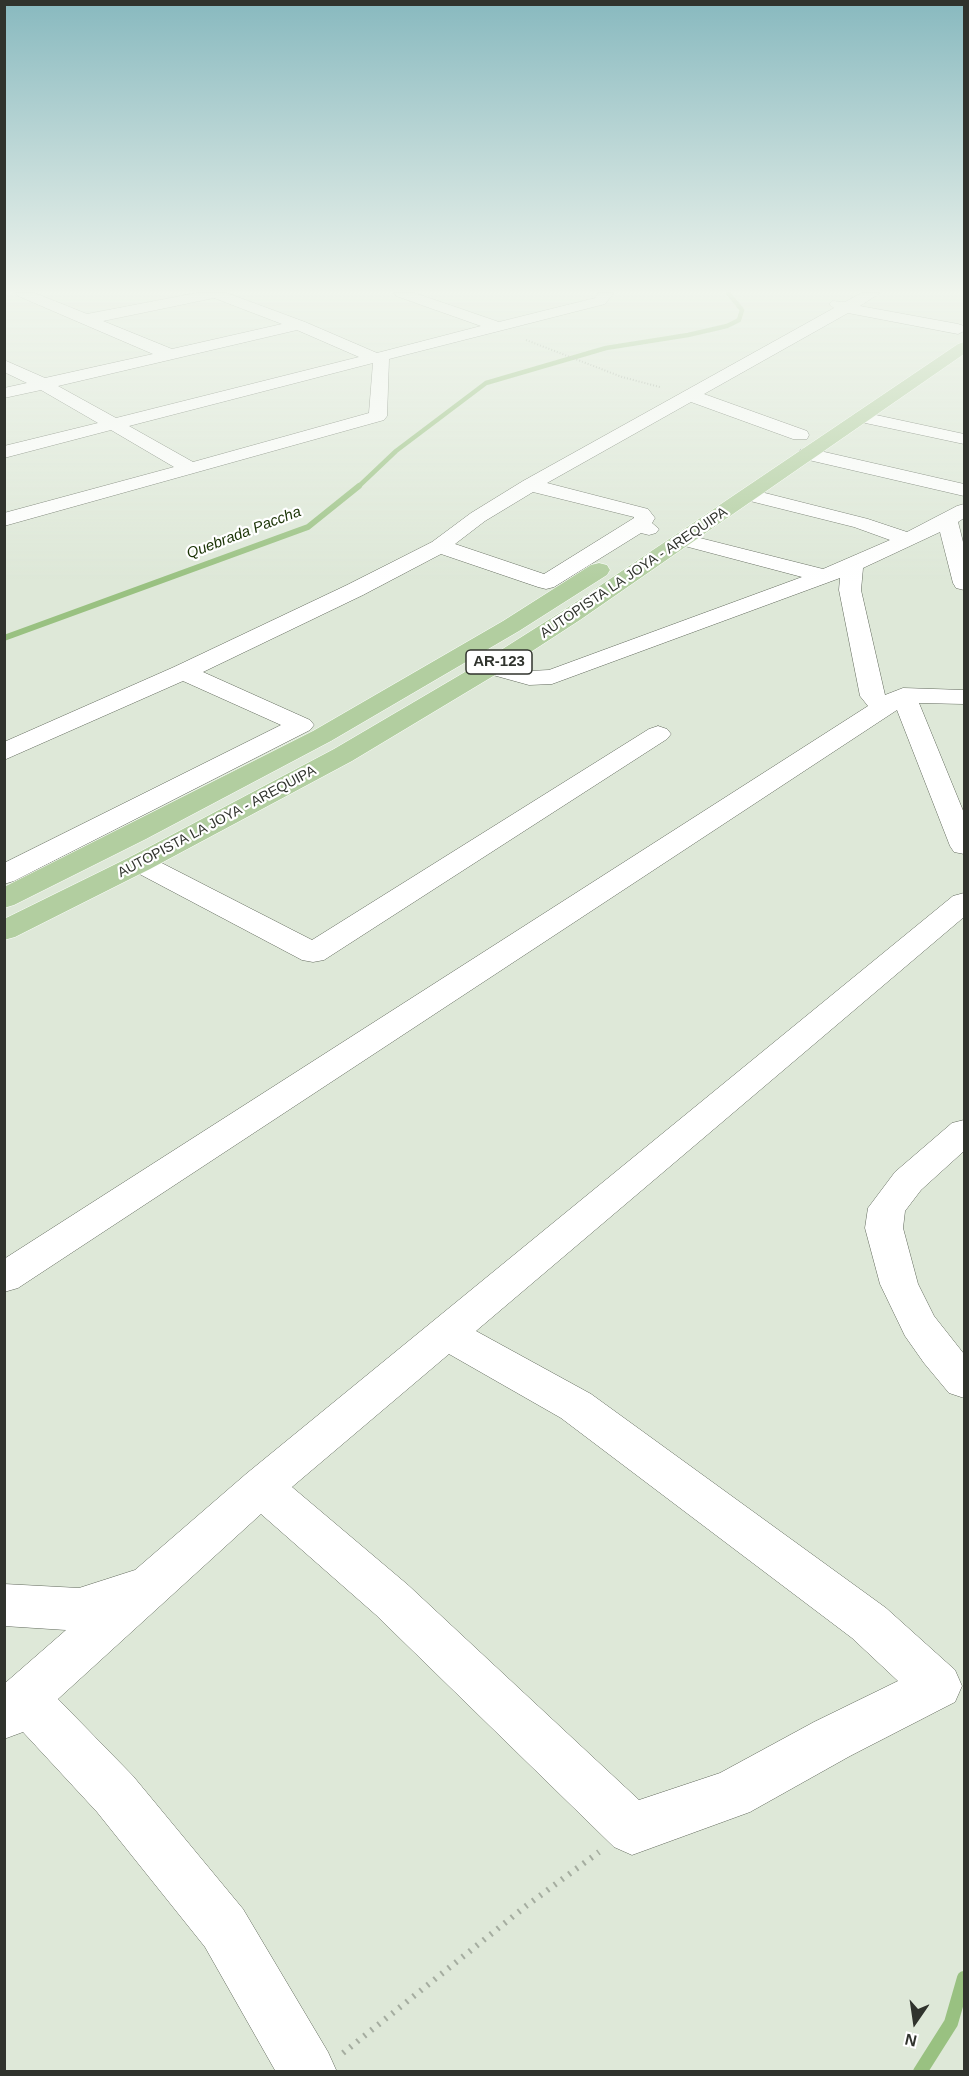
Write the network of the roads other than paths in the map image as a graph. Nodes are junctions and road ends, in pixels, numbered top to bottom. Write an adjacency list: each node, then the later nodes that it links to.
1 (53, 390): 9 (street)
2 (247, 390): 9 (street)
3 (380, 390): 13 (street)
4 (701, 390): 7 (street)
5 (882, 390): 11 (main road, AUTOPISTA LA JOYA - AREQUIPA / AR-123)
6 (895, 390): 8 (main road, AUTOPISTA LA JOYA - AREQUIPA / AR-123)
7 (692, 396): 11 (street); 14 (street)
8 (862, 417): 10 (street); 11 (main road, AUTOPISTA LA JOYA - AREQUIPA / AR-123)
9 (111, 423): 12 (street); 13 (street)
10 (964, 440)
11 (804, 444): 15 (street); 16 (main road, AUTOPISTA LA JOYA - AREQUIPA / AR-123); 19 (main road, AUTOPISTA LA JOYA - AREQUIPA / AR-123)
12 (4, 452)
13 (190, 468): 18 (street)
14 (530, 485): 19 (street); 22 (street)
15 (964, 490)
16 (749, 495): 20 (main road, AUTOPISTA LA JOYA - AREQUIPA / AR-123); 21 (street)
17 (956, 516): 21 (street); 25 (street)
18 (4, 520)
19 (648, 528): 22 (street); 35 (main road, AUTOPISTA LA JOYA - AREQUIPA / AR-123)
20 (684, 540): 24 (street); 26 (main road, AUTOPISTA LA JOYA - AREQUIPA / AR-123)
21 (909, 540): 23 (street)
22 (439, 546): 27 (street)
23 (852, 565): 24 (street); 29 (street)
24 (825, 576): 26 (street)
25 (964, 583)
26 (491, 667): 33 (main road, AUTOPISTA LA JOYA - AREQUIPA / AR-123)
27 (183, 672): 31 (street); 34 (street)
28 (964, 697): 29 (street)
29 (893, 702): 32 (street); 39 (street)
30 (658, 734): 33 (street)
31 (4, 752)
32 (964, 846)
33 (140, 863): 37 (main road, AUTOPISTA LA JOYA - AREQUIPA / AR-123)
34 (4, 875)
35 (4, 899)
36 (964, 902): 40 (street)
37 (4, 931)
38 (964, 1132): 41 (street)
39 (4, 1278)
40 (447, 1334): 42 (street); 42 (street)
41 (964, 1381)
42 (261, 1487): 43 (street)
43 (150, 1586): 44 (street); 45 (street)
44 (4, 1605)
45 (15, 1707): 46 (street)
46 (323, 2064)

